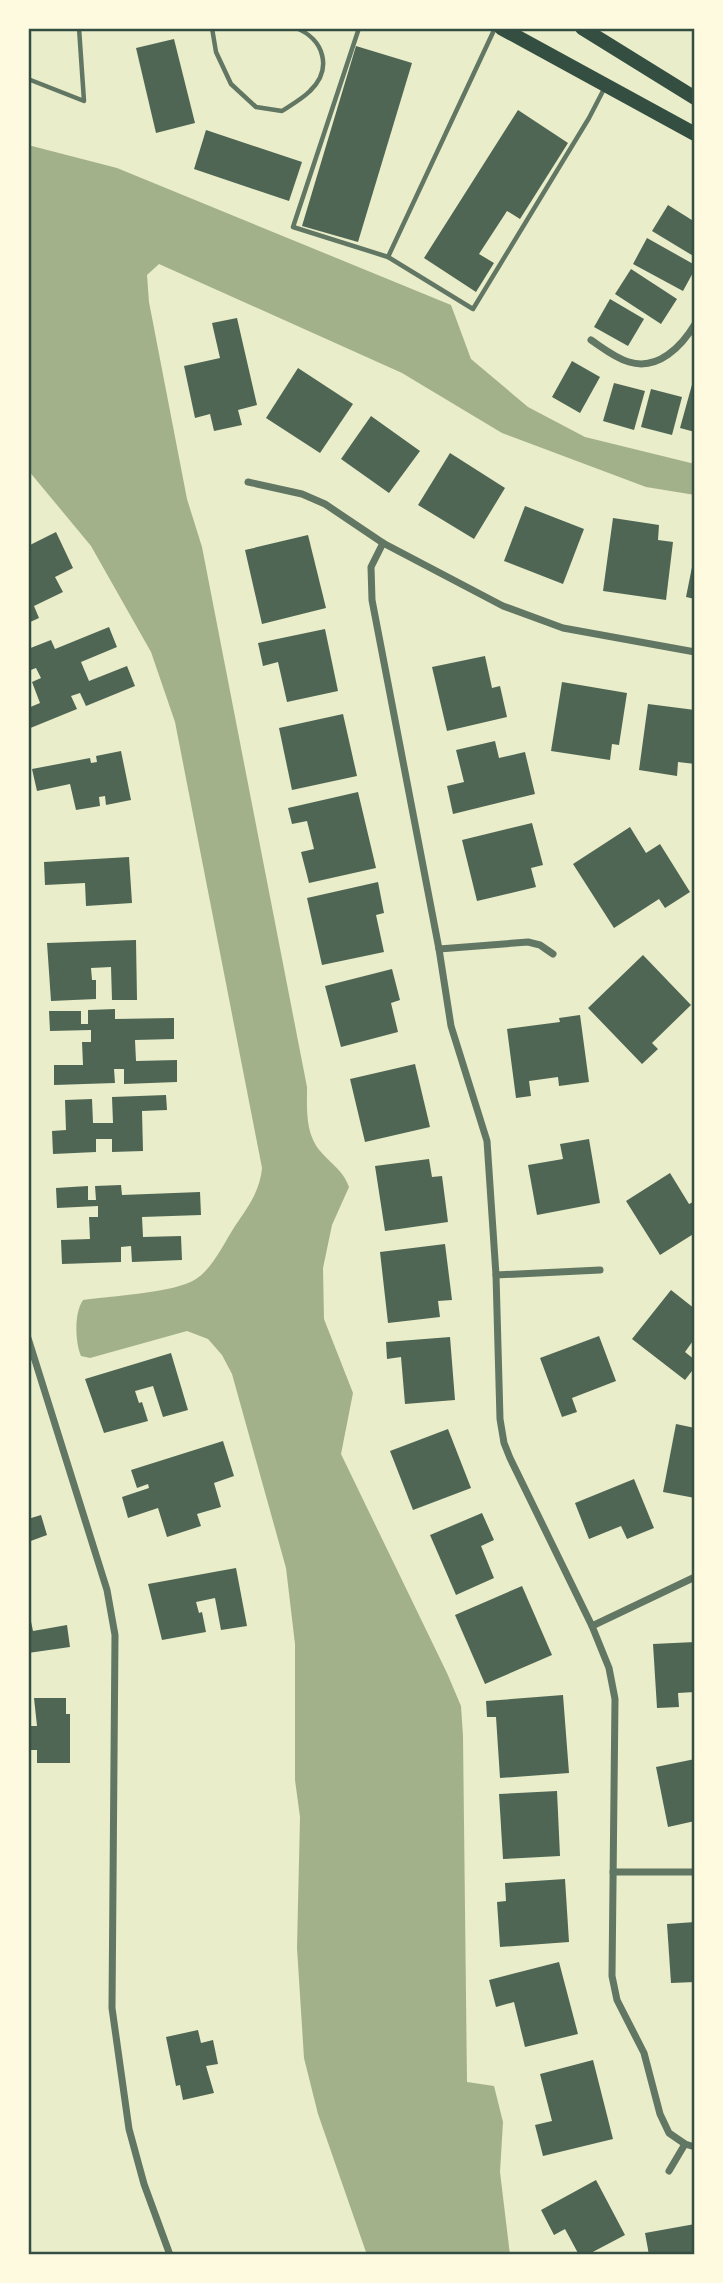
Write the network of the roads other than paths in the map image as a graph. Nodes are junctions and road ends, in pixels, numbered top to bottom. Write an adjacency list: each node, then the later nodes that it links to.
1 (79, 28): 8 (lane)
2 (212, 28): 3 (lane)
3 (296, 28)
4 (359, 28): 12 (lane)
5 (495, 28): 12 (lane)
6 (501, 28): 9 (main road)
7 (582, 28): 10 (main road)
8 (28, 79)
9 (606, 85): 11 (main road); 12 (lane)
10 (695, 98)
11 (695, 134)
12 (388, 257)
13 (695, 324): 14 (street)
14 (691, 338): 15 (street)
15 (591, 341)
16 (248, 482): 17 (street)
17 (383, 544): 18 (street); 19 (street)
18 (695, 652)
19 (439, 949): 20 (street); 22 (street)
20 (553, 954)
21 (600, 1270): 22 (street)
22 (496, 1275): 25 (street)
23 (28, 1338): 31 (street)
24 (695, 1577): 25 (street)
25 (592, 1626): 26 (street)
26 (613, 1872): 27 (street); 28 (street)
27 (695, 1872)
28 (685, 2144): 29 (street); 30 (street)
29 (695, 2147)
30 (669, 2171)
31 (170, 2255)

